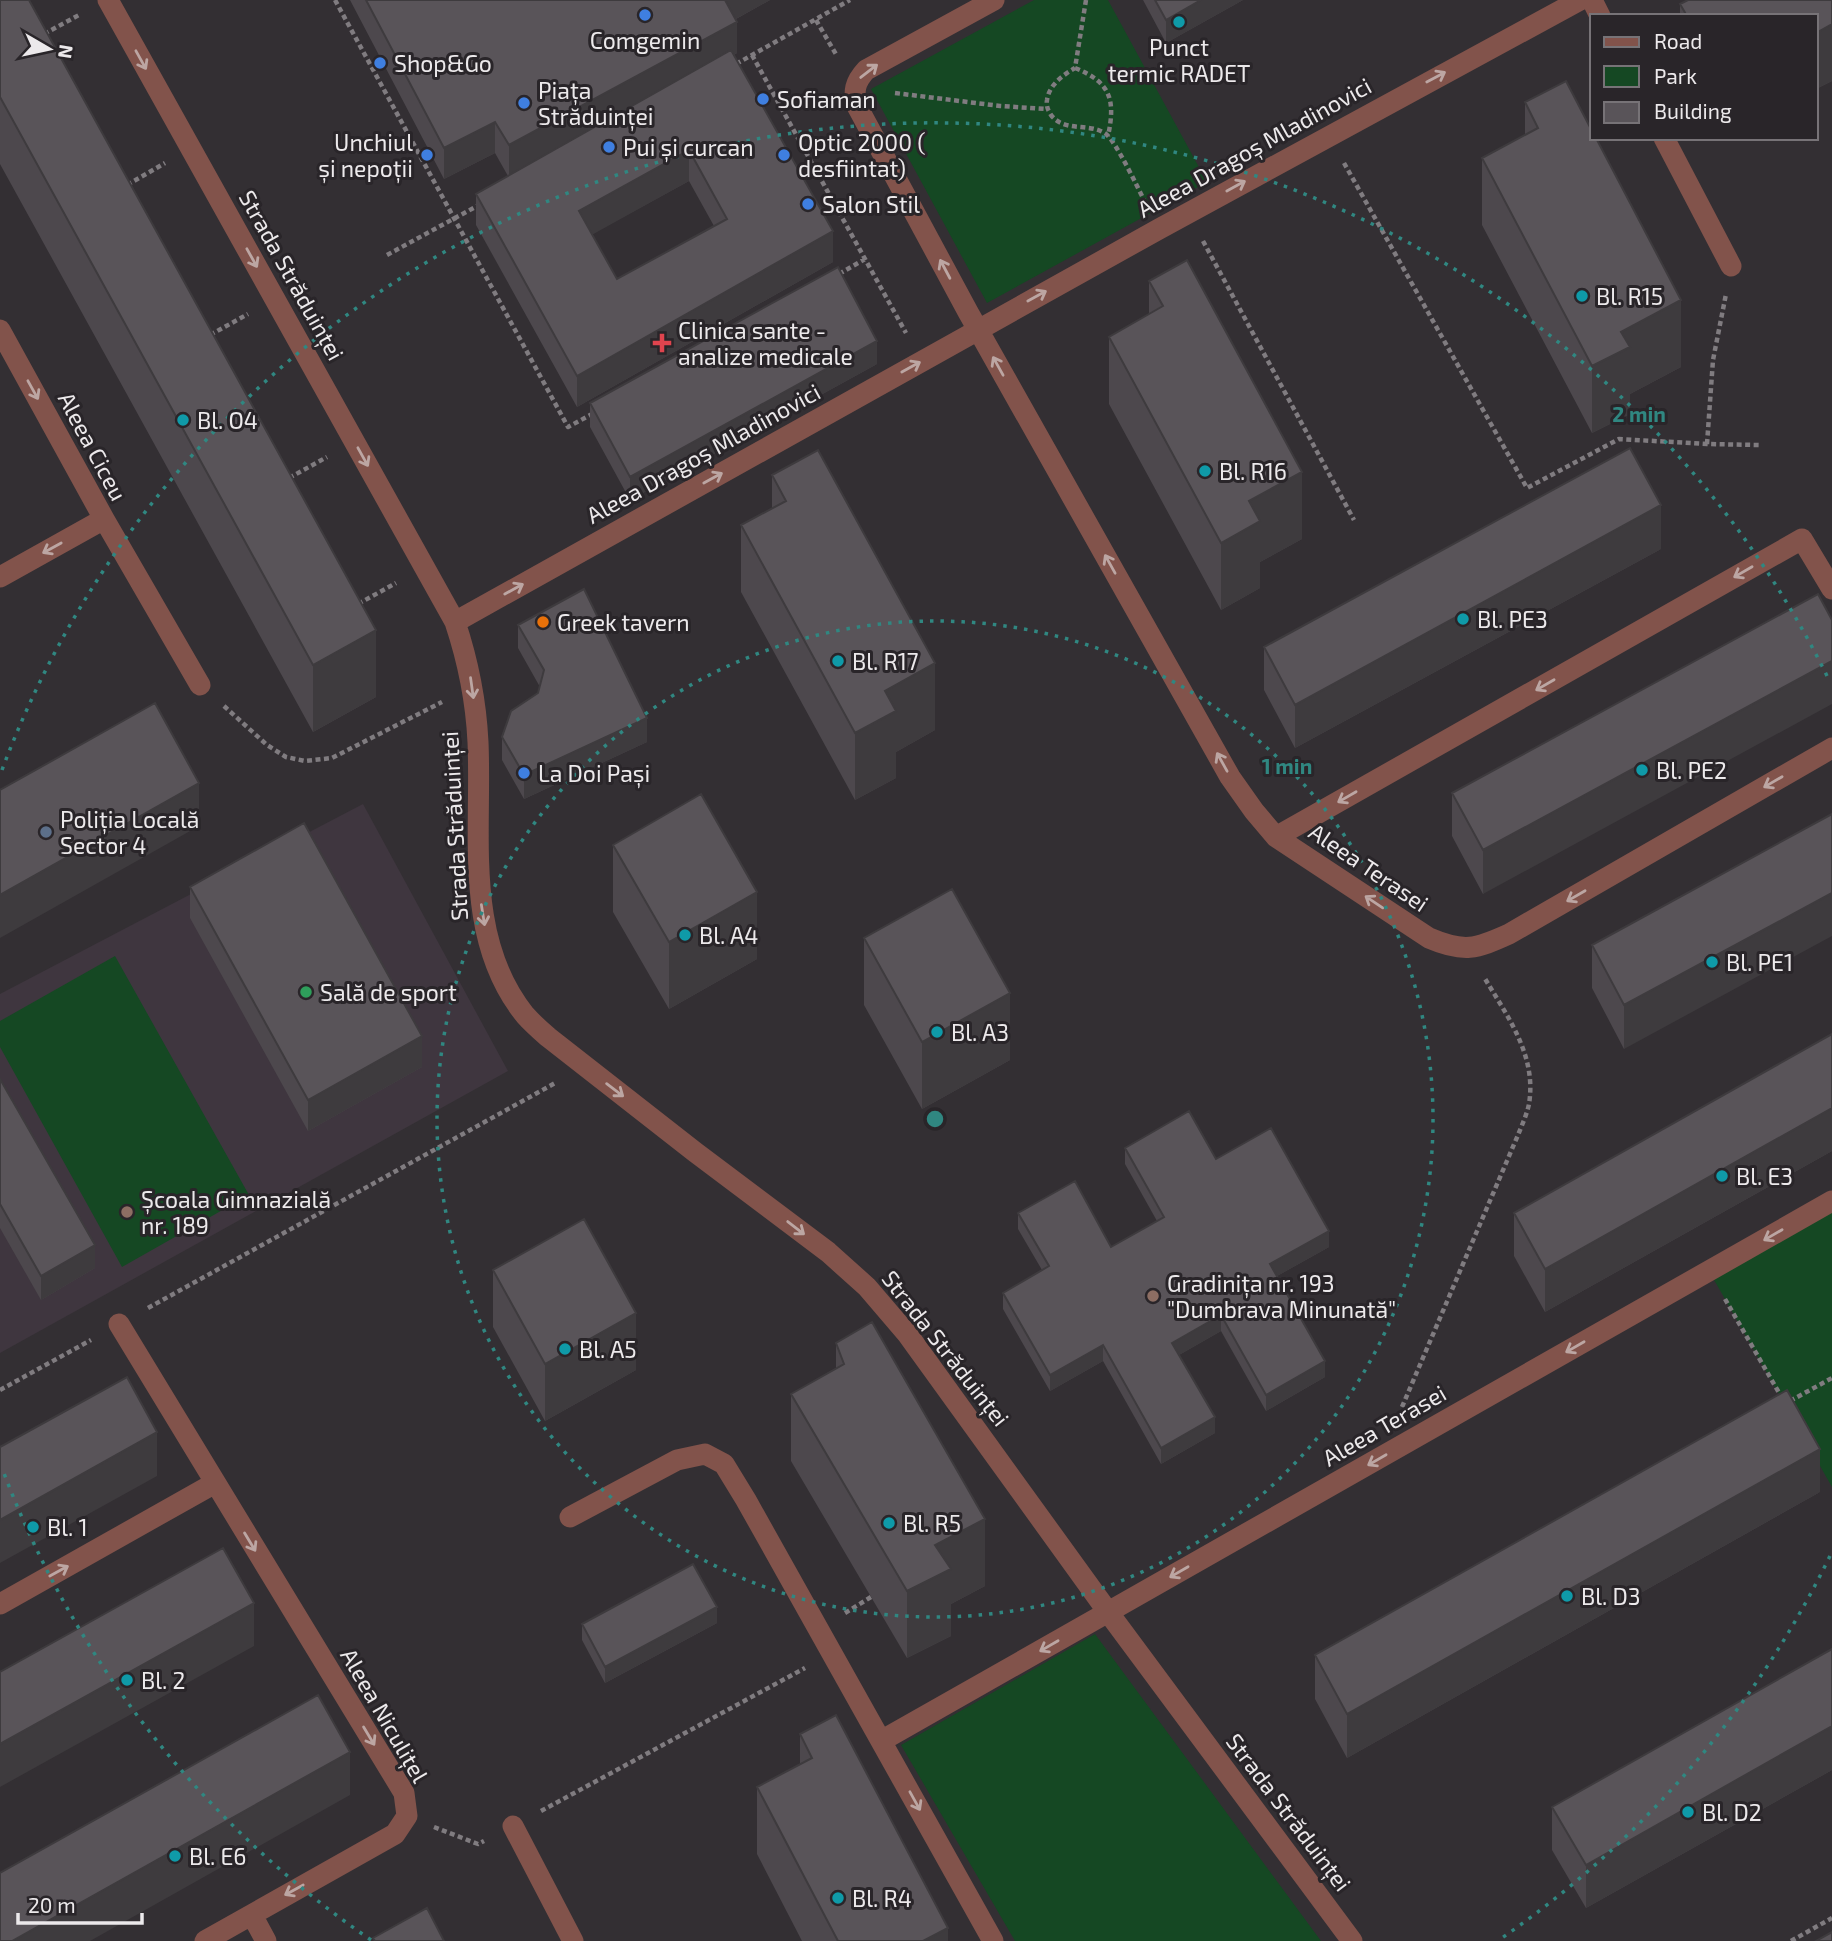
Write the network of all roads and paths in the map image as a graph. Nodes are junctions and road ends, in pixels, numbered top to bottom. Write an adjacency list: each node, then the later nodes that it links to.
1 (108, 0): 18 (street, Strada Străduinței, one-way to 18)
2 (335, 0): 22 (path)
3 (850, 0): 10 (path)
4 (994, 0): 13 (street, one-way to 4)
5 (1086, 0): 12 (path)
6 (1580, 0): 7 (street, Aleea Dragoș Mladinovici)
7 (1552, 6): 15 (street, Aleea Dragoș Mladinovici, one-way to 7)
8 (84, 12): 9 (path)
9 (40, 36)
10 (752, 55): 11 (path); 25 (path)
11 (734, 65)
12 (1075, 68): 14 (path); 16 (path)
13 (855, 86): 14 (path); 29 (street, one-way to 13)
14 (1047, 109): 16 (path)
15 (1329, 135): 21 (street, Aleea Dragoș Mladinovici, one-way to 15); 35 (path)
16 (1108, 136): 23 (path)
17 (1665, 140): 26 (street)
18 (191, 149): 19 (path); 28 (street, Strada Străduinței, one-way to 28)
19 (124, 187)
20 (482, 203): 22 (path)
21 (1187, 213): 23 (street, Aleea Dragoș Mladinovici); 39 (path)
22 (453, 219): 24 (path); 33 (path)
23 (1159, 229): 29 (street, Aleea Dragoș Mladinovici, one-way to 23)
24 (387, 256)
25 (865, 259): 27 (path); 32 (path)
26 (1731, 266): 35 (path)
27 (830, 279)
28 (275, 299): 31 (path); 34 (street, Strada Străduinței)
29 (978, 329): 32 (street, Aleea Dragoș Mladinovici); 48 (street, one-way to 29)
30 (0, 330): 38 (street, Aleea Ciceu, one-way to 38)
31 (207, 337)
32 (922, 361): 44 (street, Aleea Dragoș Mladinovici, one-way to 32)
33 (603, 407)
34 (355, 443): 37 (path); 40 (street, Strada Străduinței, one-way to 40)
35 (1707, 444): 36 (path)
36 (1760, 445)
37 (286, 480)
38 (104, 519): 41 (street, Aleea Ciceu, one-way to 41); 45 (street)
39 (1353, 520)
40 (424, 567): 43 (path); 44 (street, Strada Străduinței)
41 (0, 577)
42 (1832, 589): 48 (street, Aleea Terasei, one-way to 48)
43 (355, 605)
44 (455, 622): 46 (street, Strada Străduinței)
45 (200, 685): 46 (path)
46 (472, 687): 50 (street, Strada Străduinței, one-way to 50)
47 (1832, 748): 49 (street, one-way to 49)
48 (1276, 837): 49 (street, Aleea Terasei, one-way to 48)
49 (1468, 949): 56 (path)
50 (585, 1067): 53 (path); 60 (street, Strada Străduinței, one-way to 60)
51 (1832, 1201): 52 (street, Aleea Terasei, one-way to 52)
52 (1709, 1271): 54 (path); 60 (street, Aleea Terasei, one-way to 60)
53 (119, 1324): 55 (path); 57 (street, Aleea Niculițel)
54 (1832, 1378)
55 (0, 1390)
56 (1401, 1409)
57 (215, 1483): 59 (street, one-way to 57); 63 (street, Aleea Niculițel, one-way to 63)
58 (570, 1517): 61 (street)
59 (0, 1604)
60 (1108, 1612): 62 (street, one-way to 62); 71 (street, Strada Străduinței)
61 (832, 1653): 62 (street); 64 (path)
62 (881, 1741): 70 (street, one-way to 70)
63 (407, 1816): 64 (path); 65 (street, Aleea Niculițel, one-way to 65)
64 (513, 1826): 69 (street)
65 (252, 1914): 67 (street, Aleea Niculițel); 68 (street)
66 (1832, 1918): 72 (path)
67 (205, 1941)
68 (266, 1941)
69 (573, 1941)
70 (993, 1941)
71 (1352, 1941)
72 (1791, 1941)

